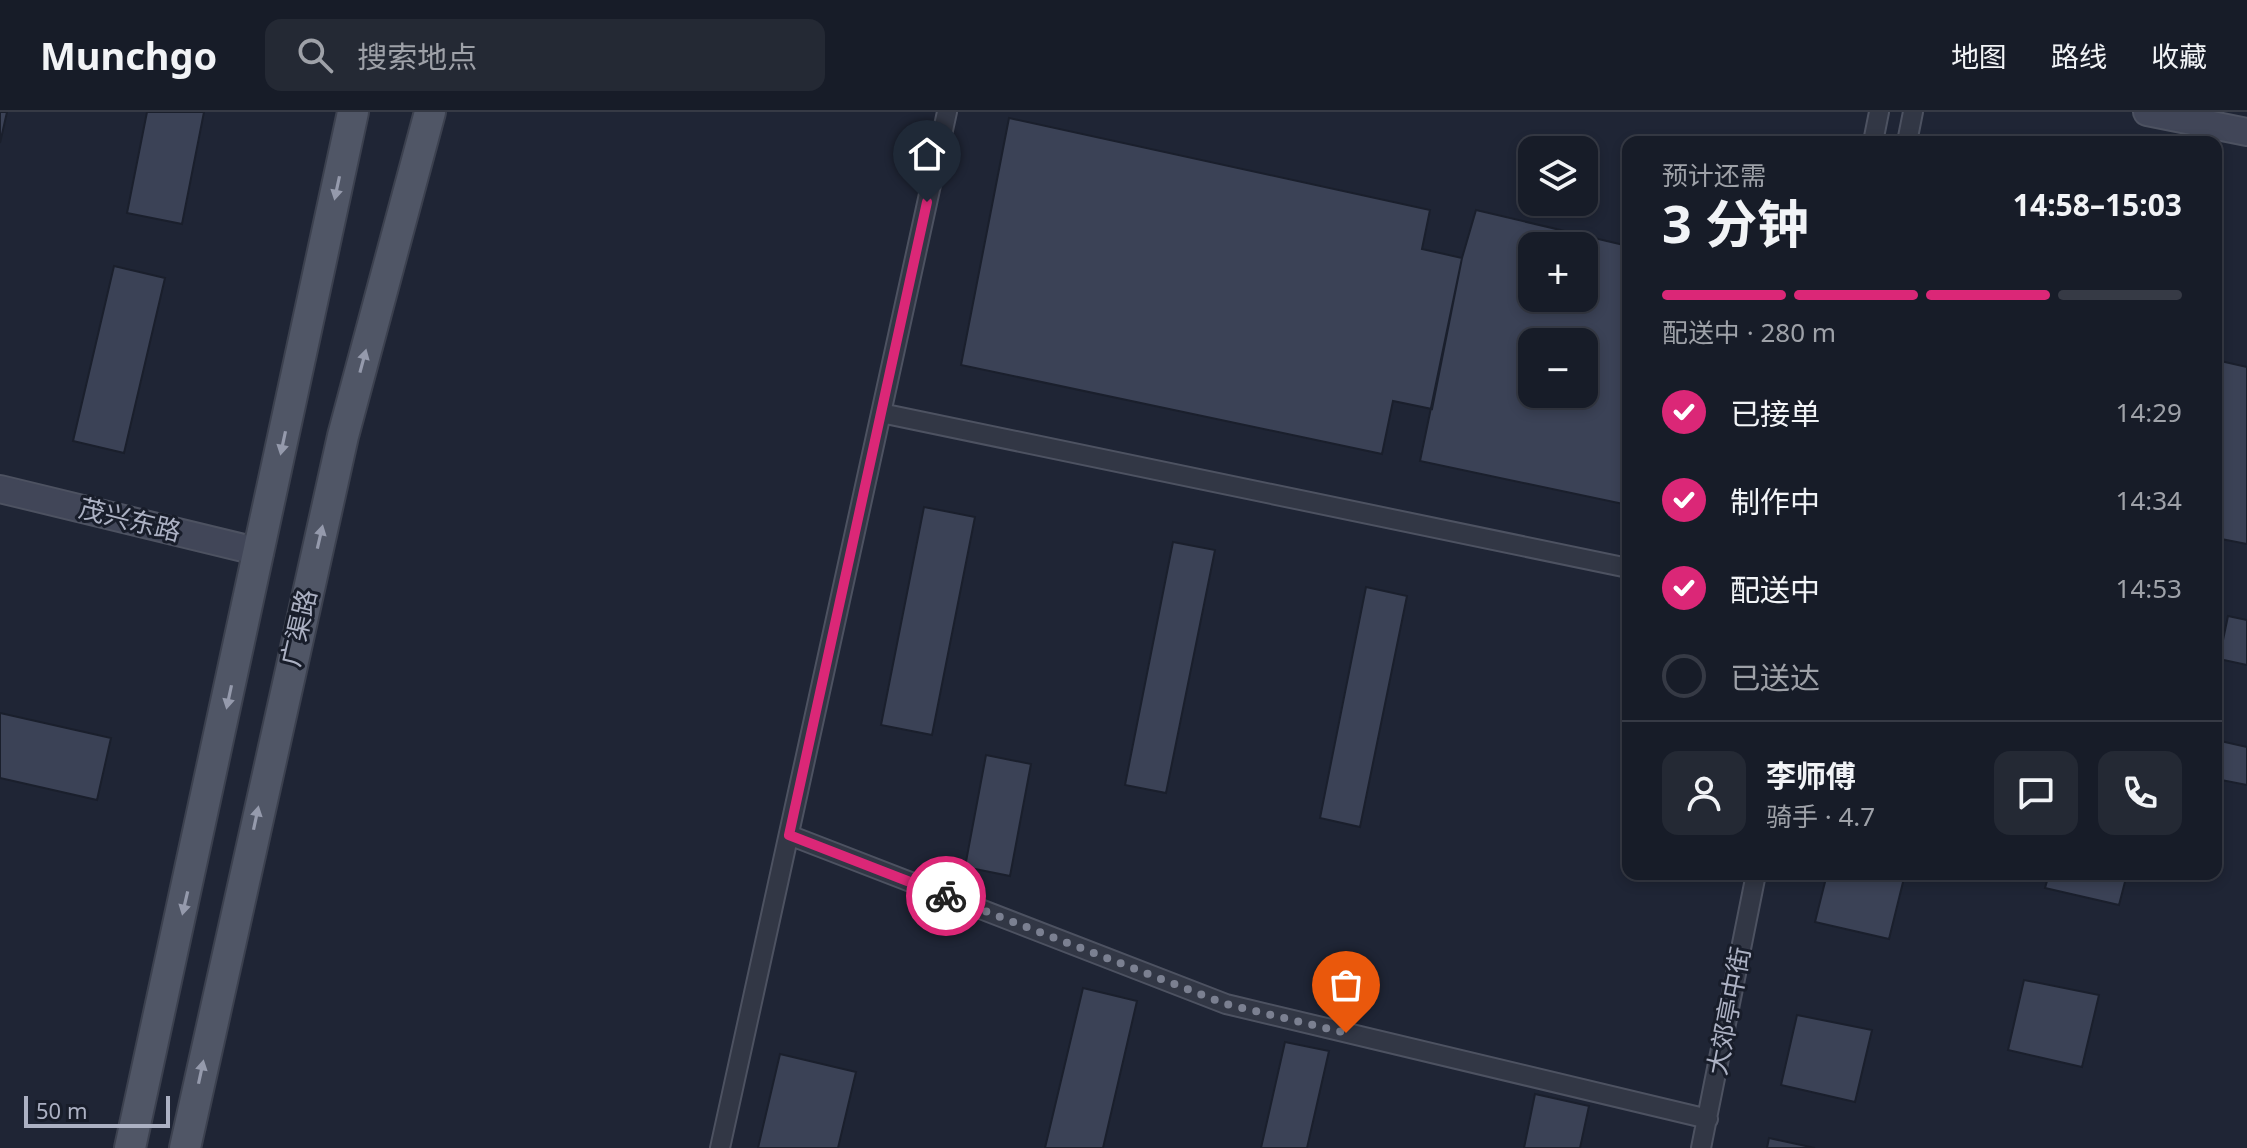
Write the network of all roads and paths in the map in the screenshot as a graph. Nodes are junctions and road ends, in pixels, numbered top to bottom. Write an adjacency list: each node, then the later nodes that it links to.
1 (353, 112): 12 (main road, 广渠路, one-way to 12)
2 (430, 112): 18 (main road, 广渠路, one-way to 2)
3 (947, 112): 10 (street)
4 (1879, 112): 8 (street)
5 (1913, 112): 9 (street)
6 (2147, 112): 7 (street)
7 (2247, 132)
8 (1874, 136)
9 (1908, 136)
10 (881, 413): 13 (street); 14 (street)
11 (0, 489): 12 (street, 茂兴东路)
12 (260, 552): 17 (main road, 广渠路, one-way to 17)
13 (1622, 567)
14 (789, 835): 16 (street); 19 (street)
15 (1755, 880): 16 (street, 大郊亭中街)
16 (1708, 1119): 20 (street, 大郊亭中街)
17 (130, 1148)
18 (185, 1148)
19 (720, 1148)
20 (1701, 1148)

